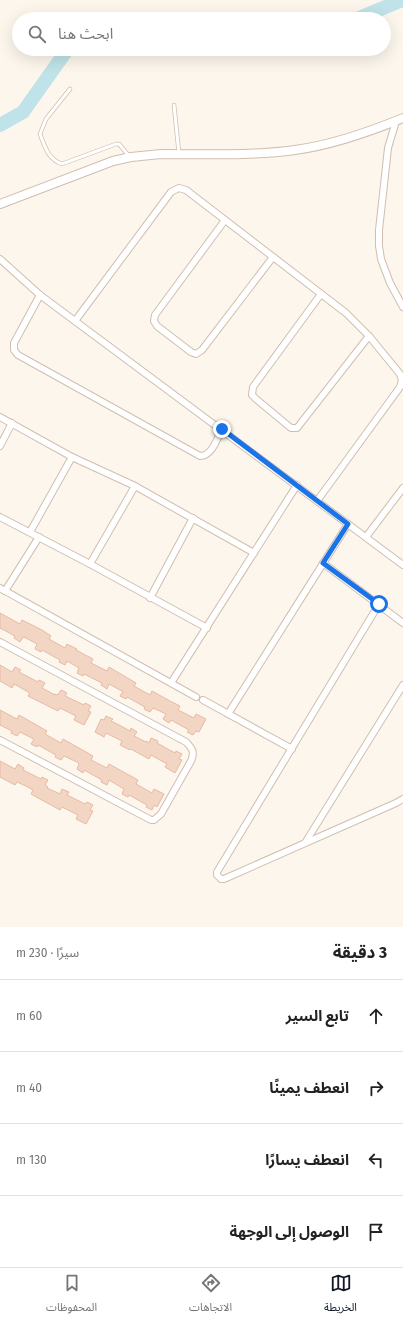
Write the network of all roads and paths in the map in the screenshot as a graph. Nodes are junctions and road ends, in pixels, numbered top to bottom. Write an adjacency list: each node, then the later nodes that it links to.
1 (70, 89): 5 (lane)
2 (174, 105): 4 (lane)
3 (400, 119): 4 (street); 12 (street)
4 (179, 154): 5 (street)
5 (131, 157): 6 (street)
6 (0, 204)
7 (225, 220): 8 (street); 8 (street); 13 (street)
8 (273, 257): 10 (street)
9 (0, 259): 11 (street)
10 (321, 294): 14 (street); 14 (street)
11 (40, 295): 13 (street); 17 (street)
12 (403, 307)
13 (75, 321): 17 (street)
14 (368, 336): 23 (street)
15 (0, 417): 16 (street)
16 (12, 423): 18 (street); 19 (street)
17 (222, 429): 20 (street)
18 (0, 446)
19 (72, 457): 21 (street); 27 (street)
20 (297, 485): 23 (street); 30 (street)
21 (135, 486): 25 (street); 32 (street)
22 (403, 488): 29 (street)
23 (317, 501): 26 (street)
24 (0, 517): 27 (street)
25 (193, 518): 30 (street); 35 (street)
26 (348, 524): 29 (street); 31 (street)
27 (30, 532): 28 (street)
28 (39, 537): 32 (street); 34 (street)
29 (366, 538): 33 (street)
30 (254, 553): 38 (street)
31 (323, 563): 36 (street); 44 (street)
32 (90, 564): 35 (street)
33 (403, 566)
34 (3, 589): 40 (street)
35 (150, 598): 38 (street)
36 (379, 604): 37 (street); 46 (street)
37 (403, 623)
38 (207, 628): 40 (street)
39 (0, 642): 45 (street)
40 (171, 683): 42 (street)
41 (403, 685): 48 (street)
42 (196, 697)
43 (203, 700): 44 (street)
44 (228, 714): 46 (street)
45 (0, 740)
46 (292, 749): 48 (street)
47 (403, 799): 48 (street)
48 (305, 843)

